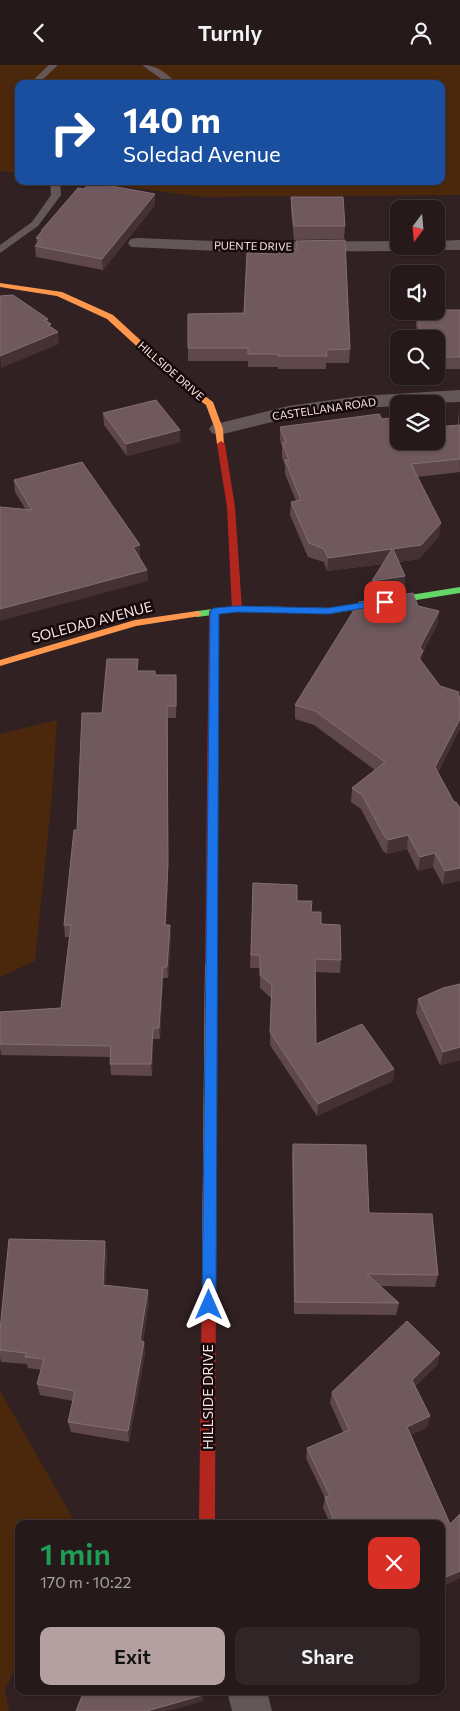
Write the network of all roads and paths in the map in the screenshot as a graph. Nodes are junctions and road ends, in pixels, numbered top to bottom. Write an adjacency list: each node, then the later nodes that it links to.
1 (54, 65): 3 (lane)
2 (146, 65): 4 (lane)
3 (37, 80)
4 (169, 80)
5 (55, 185): 10 (lane)
6 (137, 243): 8 (street, PUENTE DRIVE)
7 (460, 245): 9 (street)
8 (390, 246)
9 (445, 246)
10 (0, 251)
11 (0, 285): 13 (street, HILLSIDE DRIVE)
12 (460, 396): 13 (street, CASTELLANA ROAD)
13 (219, 429): 15 (street, HILLSIDE DRIVE)
14 (460, 590): 15 (street, SOLEDAD AVENUE)
15 (237, 609): 16 (street, SOLEDAD AVENUE)
16 (214, 611): 17 (street, SOLEDAD AVENUE); 18 (street, HILLSIDE DRIVE)
17 (0, 663)
18 (207, 1520)
19 (248, 1695): 20 (street)
20 (252, 1711)

